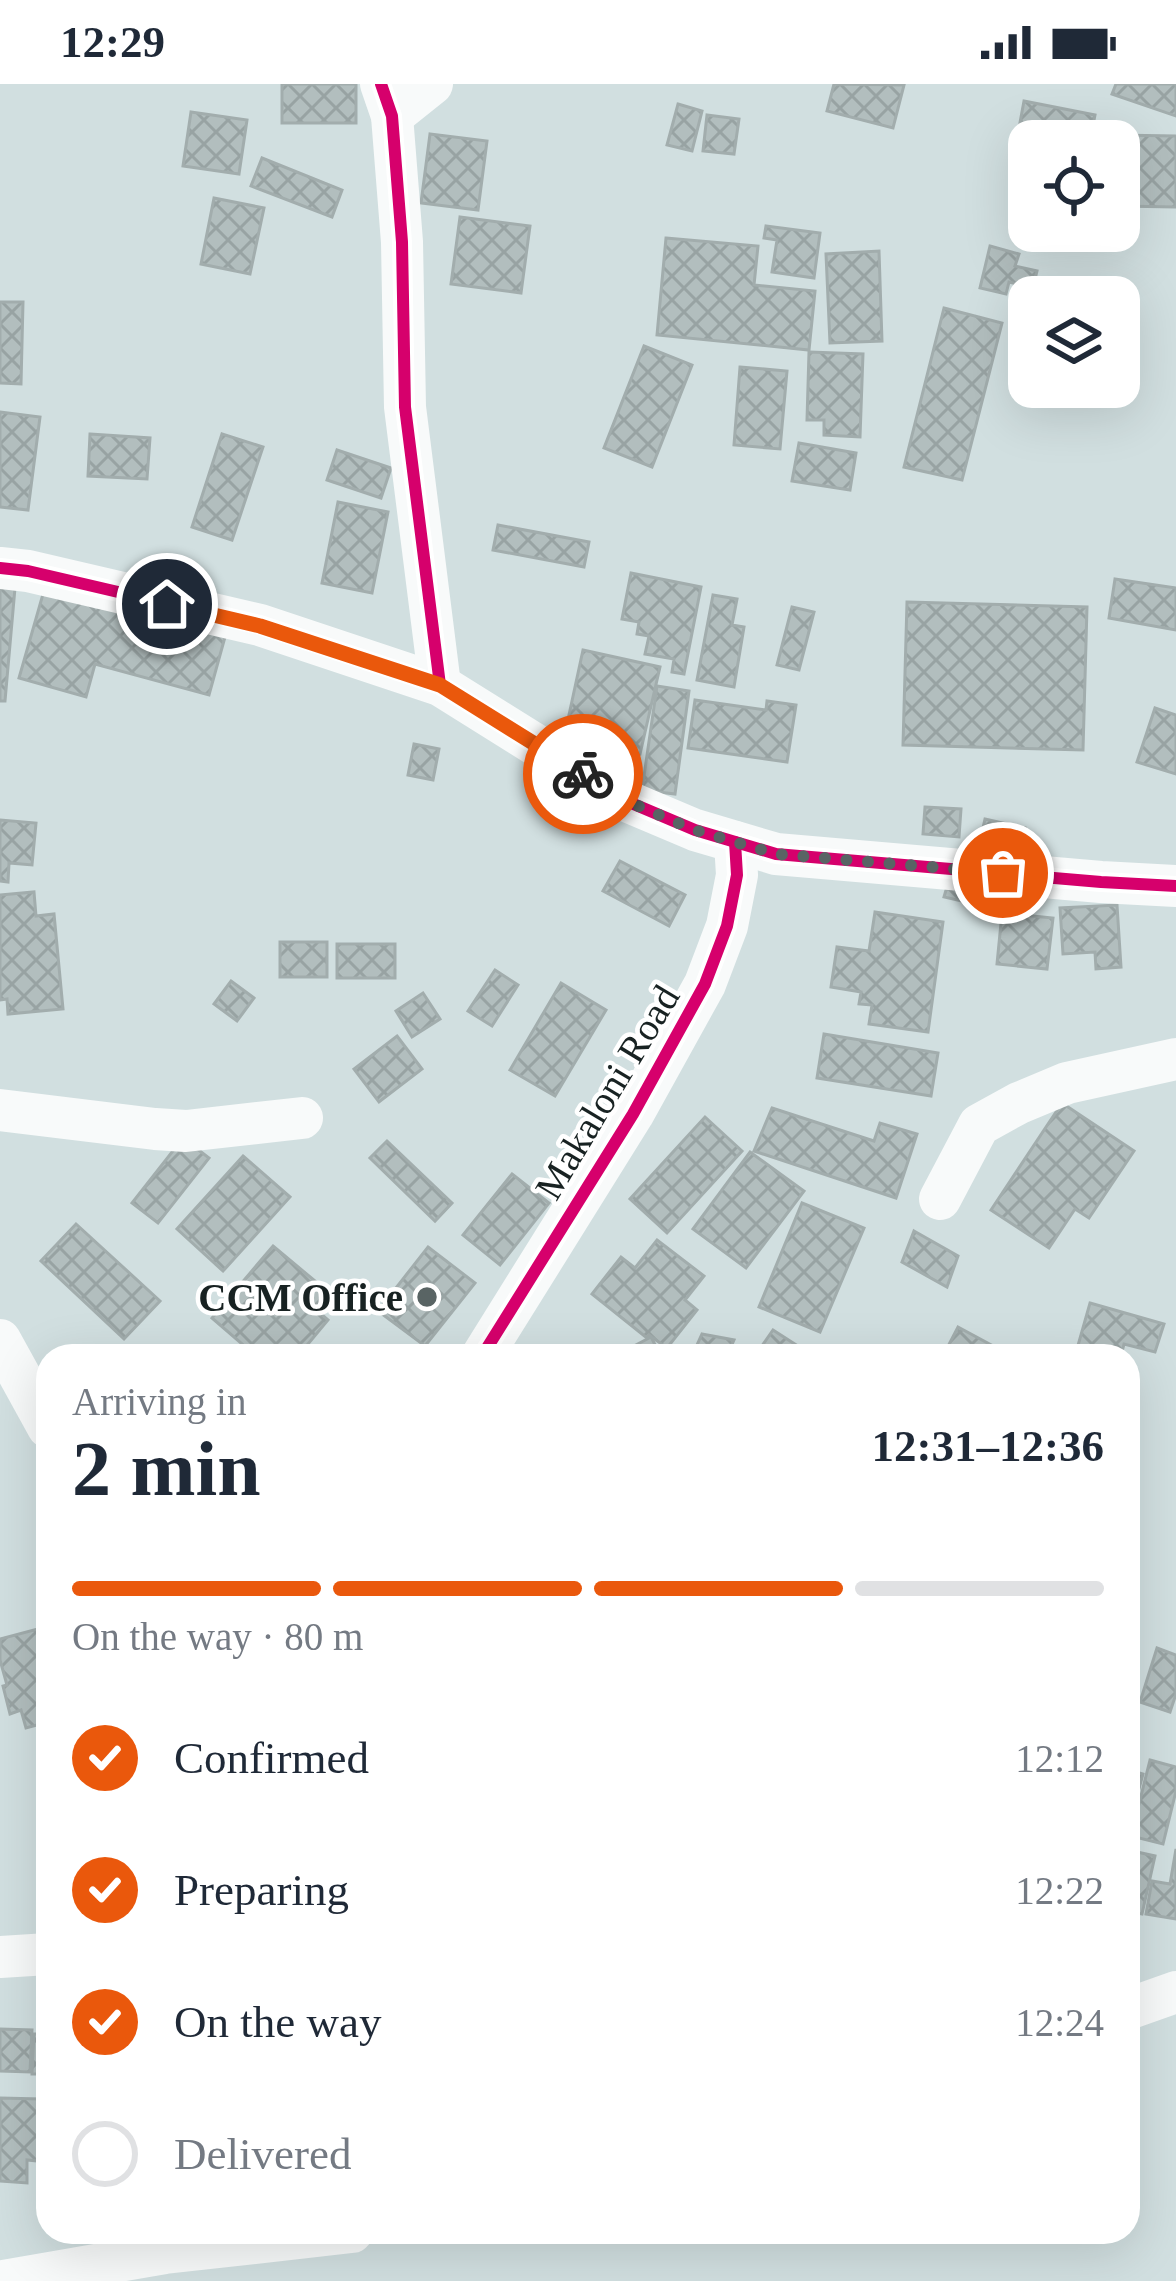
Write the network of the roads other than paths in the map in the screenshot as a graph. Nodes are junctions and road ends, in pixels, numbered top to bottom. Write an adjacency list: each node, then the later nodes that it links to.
1 (432, 84): 2 (street)
2 (386, 100): 4 (street)
3 (0, 568): 4 (street)
4 (440, 685): 5 (street)
5 (735, 842): 6 (street); 12 (street, Makaloni Road)
6 (1176, 886)
7 (1176, 1059): 10 (street)
8 (0, 1110): 9 (street)
9 (302, 1118)
10 (940, 1199)
11 (0, 1340): 13 (street)
12 (489, 1344)
13 (36, 1405)
14 (36, 1955): 15 (street)
15 (0, 1957)
16 (1176, 1992): 17 (street)
17 (1140, 2005)
18 (161, 2244): 19 (street)
19 (3, 2281)

